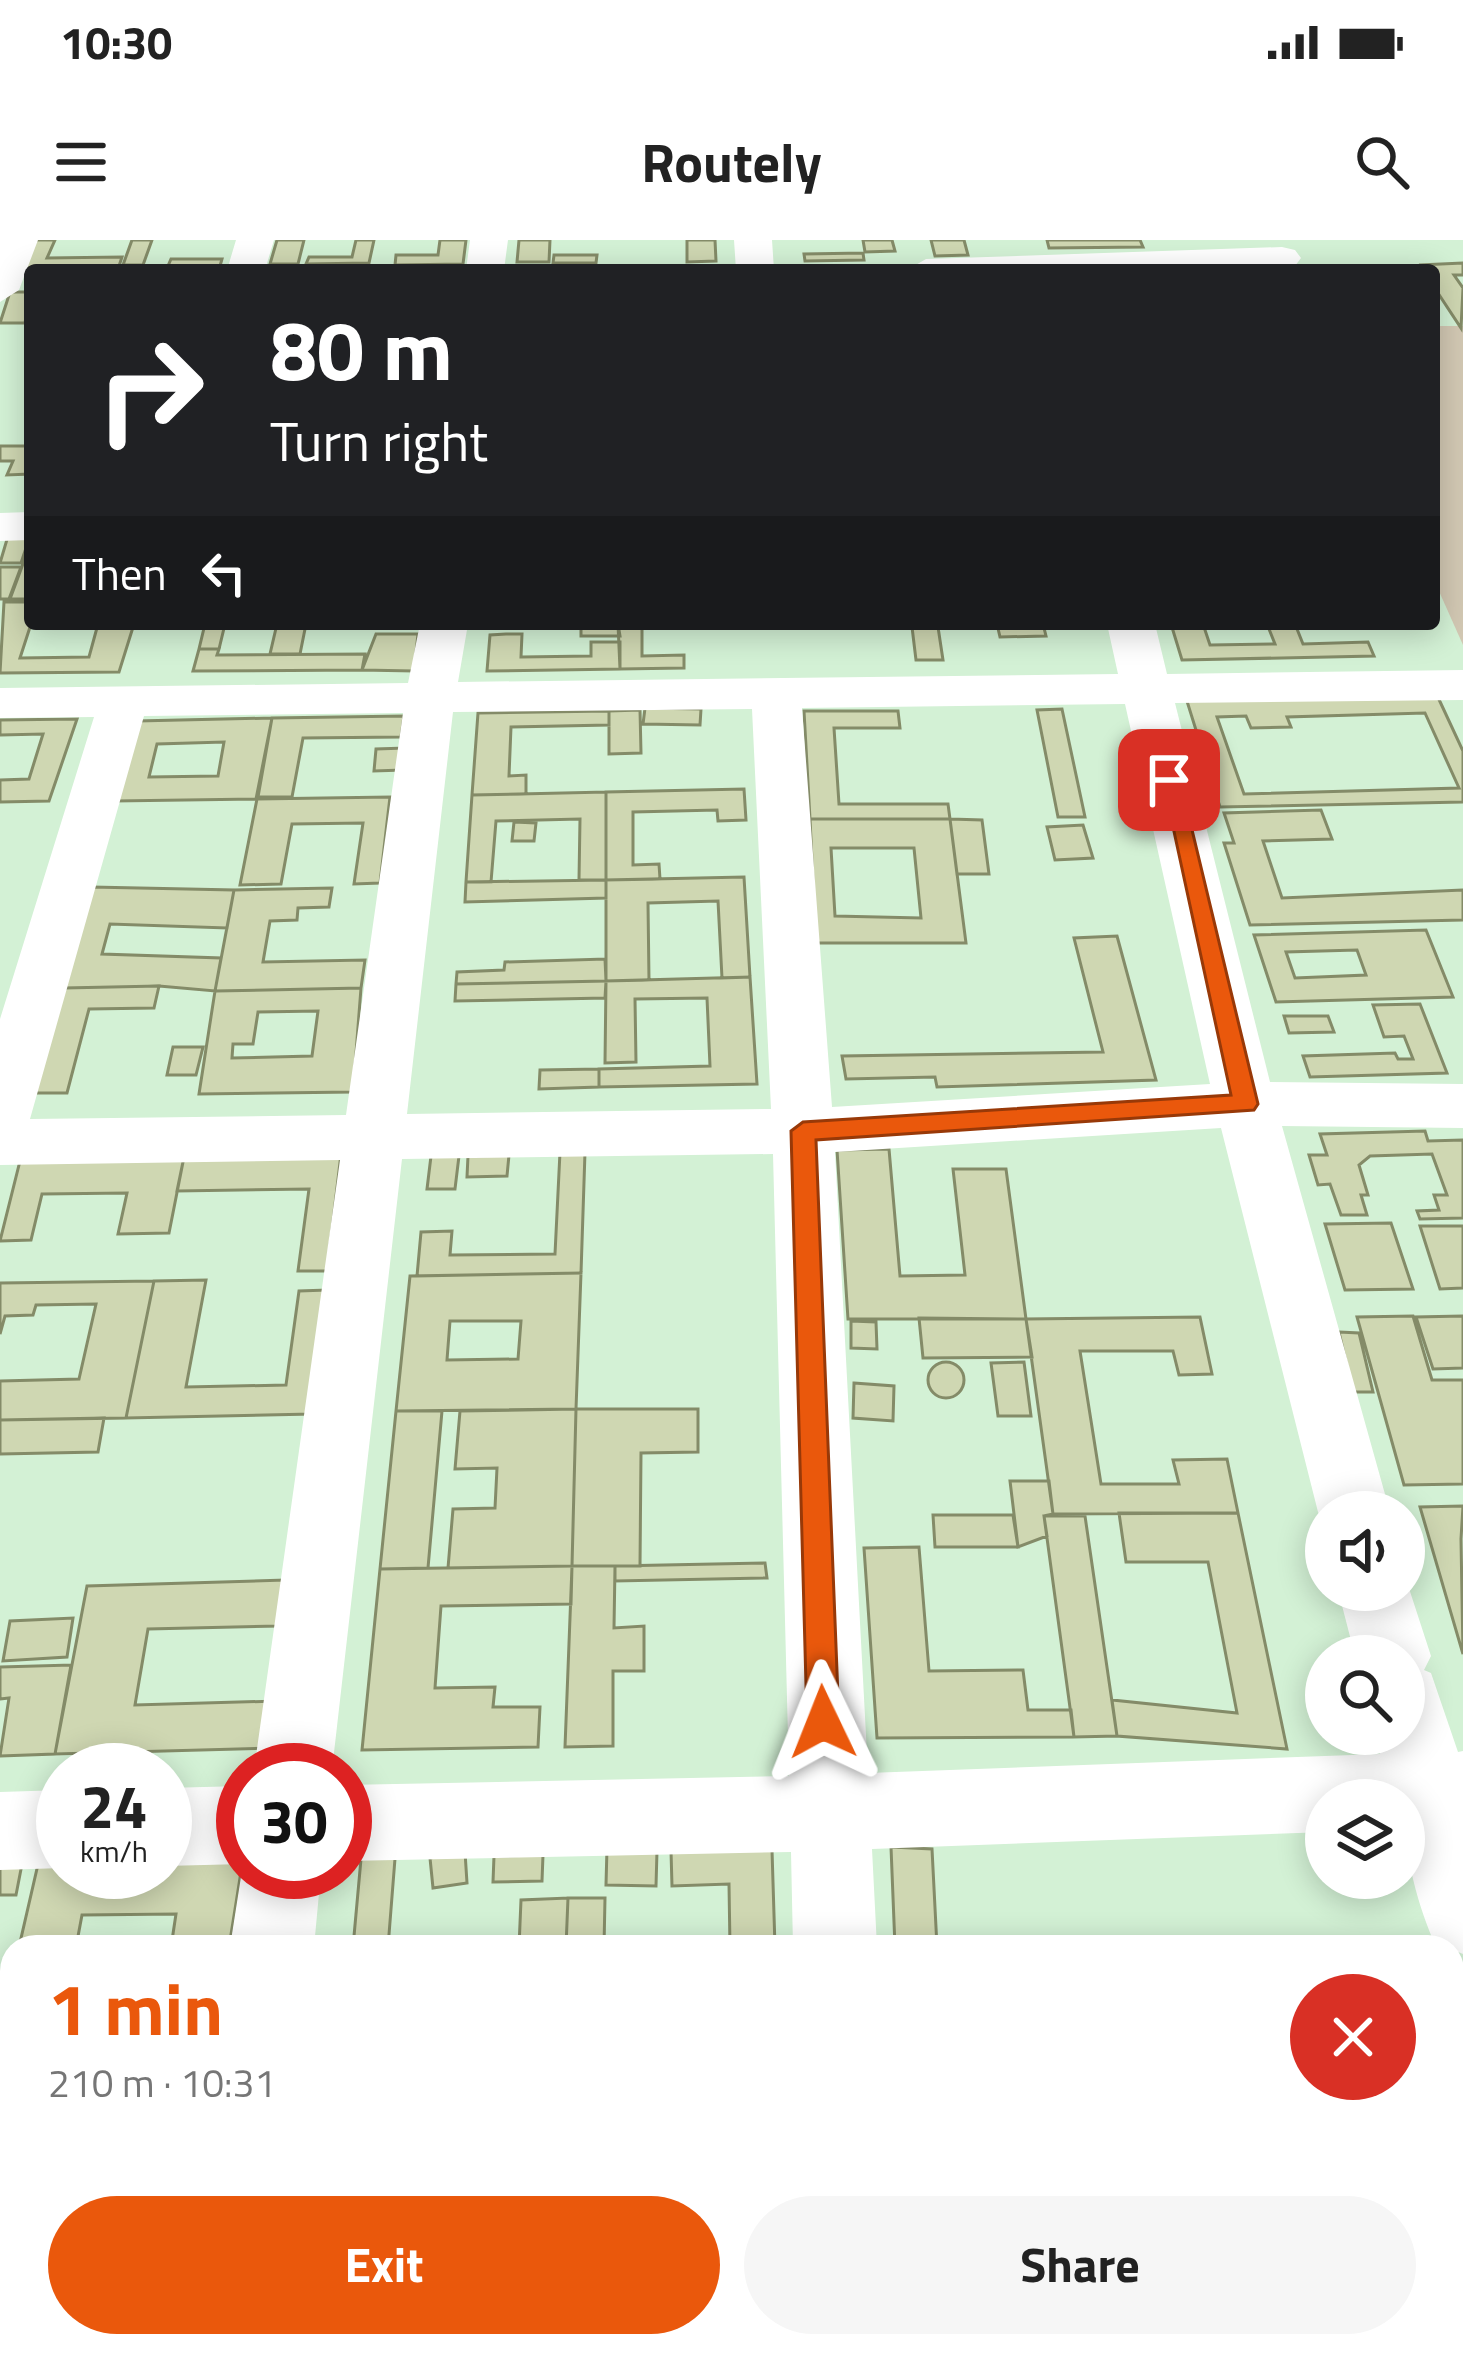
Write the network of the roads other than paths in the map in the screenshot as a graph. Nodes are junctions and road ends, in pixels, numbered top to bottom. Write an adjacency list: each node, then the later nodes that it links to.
1 (19, 240): 5 (street)
2 (1282, 258): 3 (street)
3 (1033, 259): 4 (street)
4 (984, 264)
5 (11, 284)
6 (443, 630): 11 (street)
7 (1133, 630): 9 (street)
8 (1463, 685): 9 (street)
9 (1148, 688): 10 (street); 14 (street)
10 (776, 696): 11 (street); 17 (street)
11 (430, 699): 12 (street); 18 (street)
12 (123, 702): 13 (street); 16 (street)
13 (0, 703)
14 (1245, 1104): 15 (street); 17 (street); 20 (street)
15 (1463, 1106)
16 (0, 1118)
17 (803, 1131): 18 (street); 24 (street)
18 (374, 1136): 19 (street); 21 (street)
19 (0, 1142)
20 (1348, 1491)
21 (295, 1743)
22 (1425, 1744): 23 (street)
23 (1446, 1790): 24 (street); 29 (street)
24 (826, 1813): 25 (street); 31 (street)
25 (372, 1822)
26 (36, 1830): 27 (street)
27 (0, 1831)
28 (277, 1899): 30 (street)
29 (1463, 1913)
30 (273, 1935)
31 (834, 1935)

